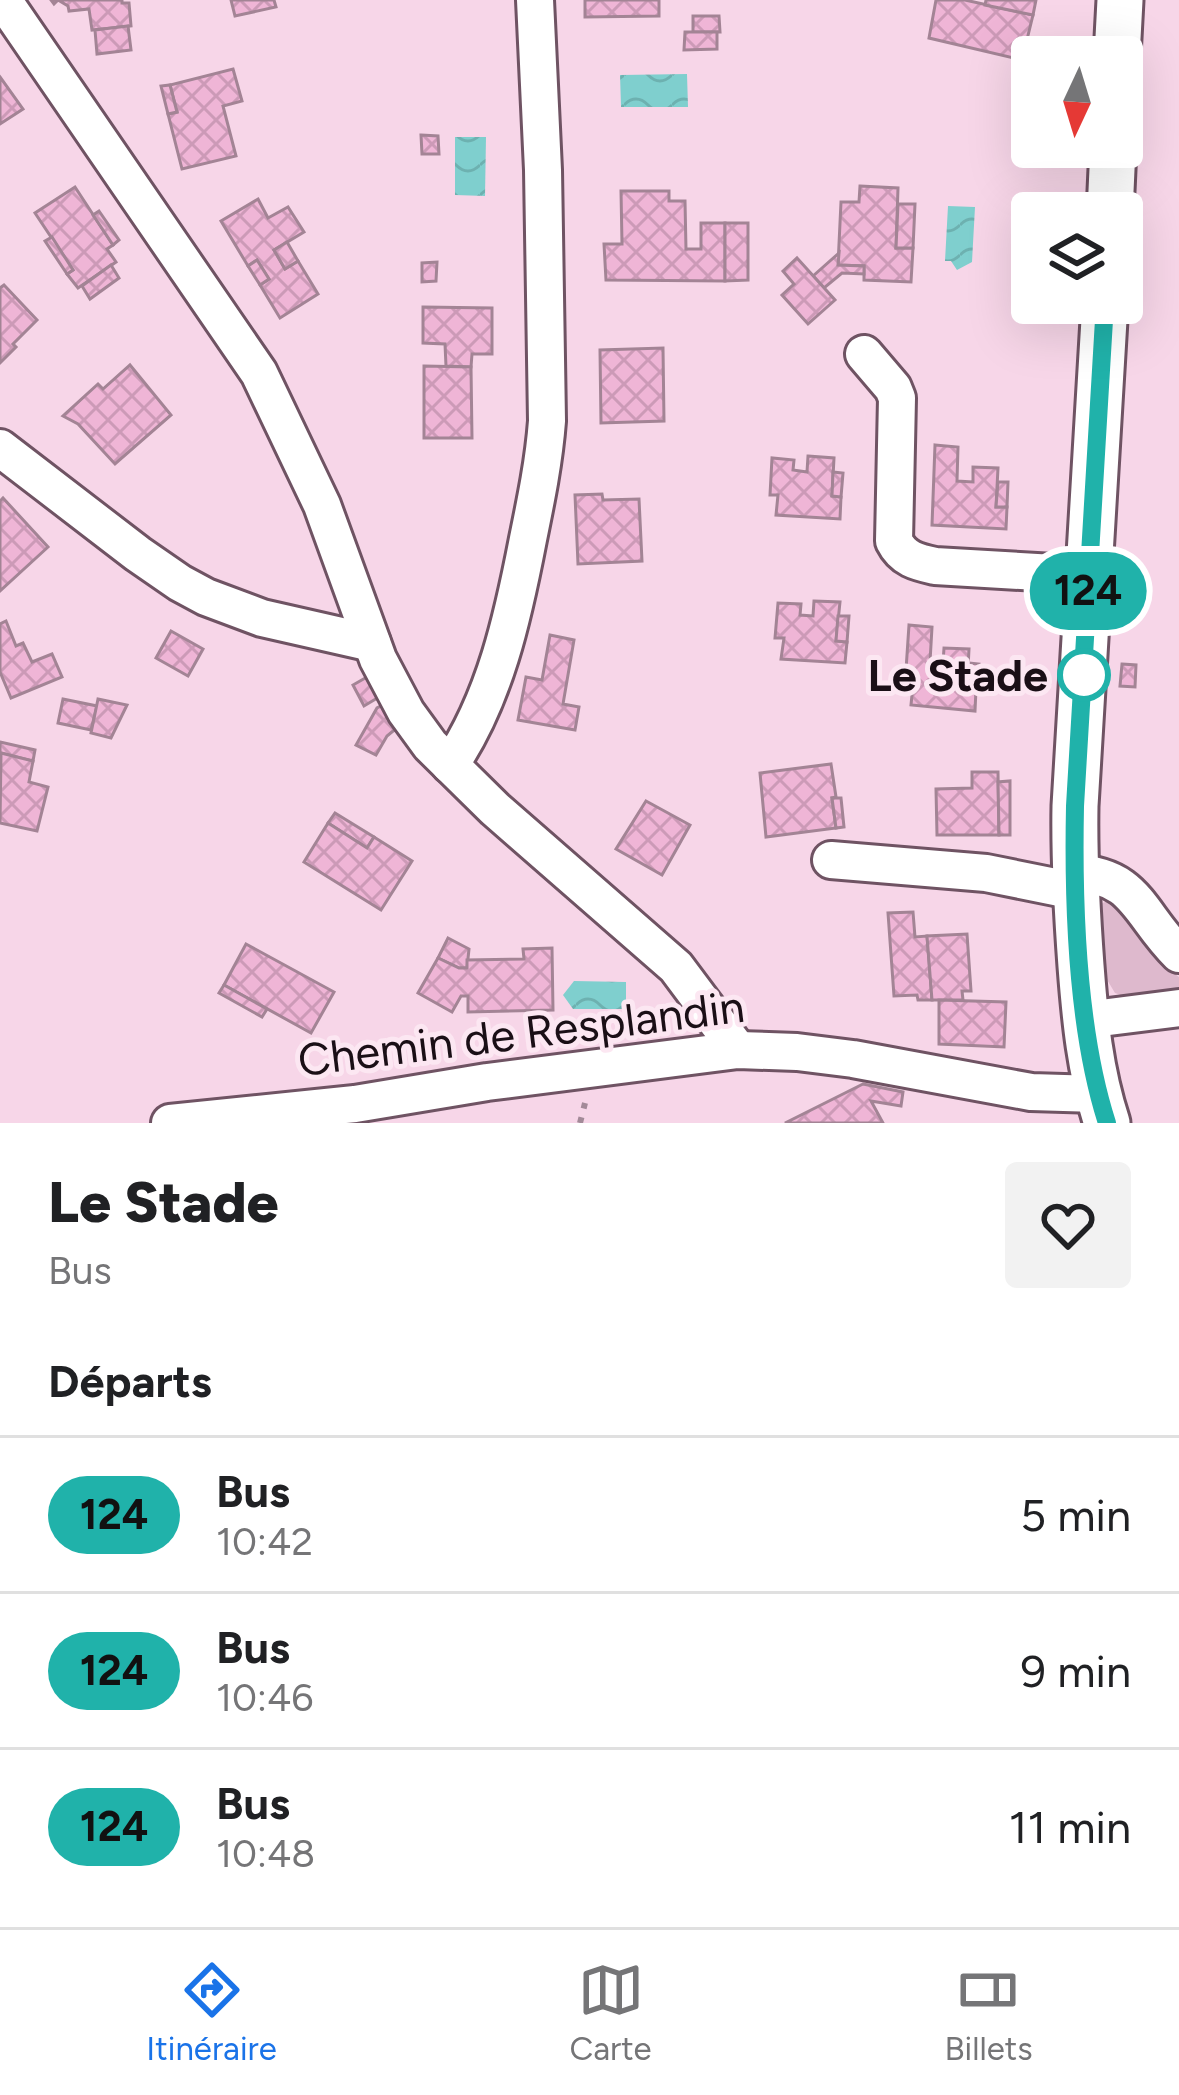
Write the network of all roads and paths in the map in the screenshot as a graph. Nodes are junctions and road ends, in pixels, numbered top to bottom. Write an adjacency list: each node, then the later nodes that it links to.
1 (3, 0): 9 (street)
2 (535, 0): 10 (street)
3 (1120, 0): 4 (main road)
4 (1118, 36)
5 (1104, 324): 8 (main road)
6 (864, 354): 8 (street)
7 (0, 448): 9 (street)
8 (1088, 575): 12 (main road)
9 (372, 643): 10 (street)
10 (450, 765): 16 (street)
11 (831, 860): 12 (street)
12 (1074, 882): 13 (street); 15 (main road)
13 (1179, 954)
14 (1179, 1008): 15 (street)
15 (1085, 1020): 17 (main road)
16 (738, 1049): 17 (street, Chemin de Resplandin); 18 (street, Chemin de Resplandin)
17 (1102, 1109)
18 (356, 1113): 19 (street, Chemin de Resplandin)
19 (170, 1123)

